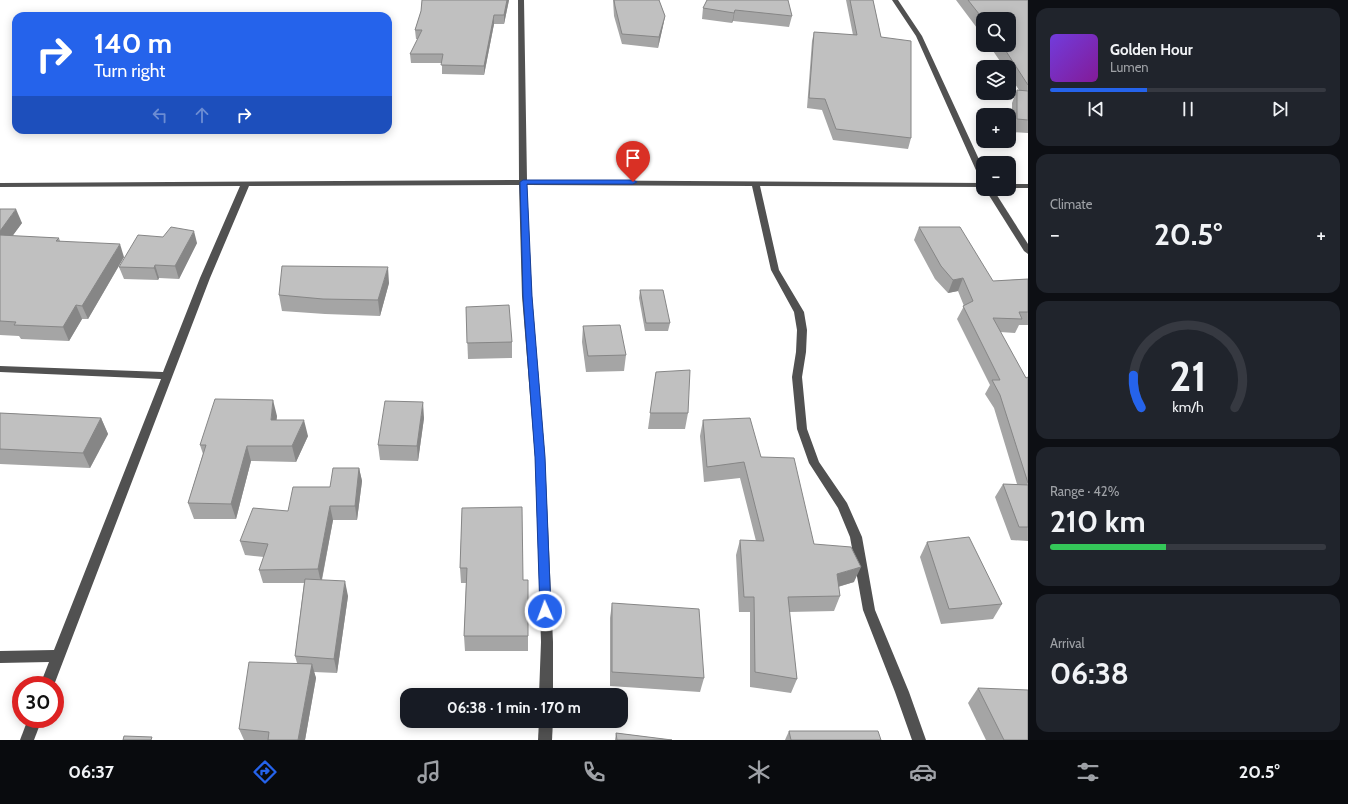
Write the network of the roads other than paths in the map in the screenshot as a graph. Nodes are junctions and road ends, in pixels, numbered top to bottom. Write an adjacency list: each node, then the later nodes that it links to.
1 (521, 0): 4 (street)
2 (895, 0): 3 (street)
3 (976, 162)
4 (523, 182): 5 (street); 7 (street); 18 (street)
5 (755, 183): 8 (street); 23 (street)
6 (0, 185): 7 (street)
7 (245, 185): 14 (street)
8 (976, 185)
9 (1016, 186): 10 (street)
10 (1028, 186)
11 (993, 196): 12 (street)
12 (1028, 251)
13 (0, 369): 14 (street)
14 (166, 376): 15 (street)
15 (58, 656): 16 (street); 17 (street)
16 (0, 657)
17 (50, 676)
18 (546, 688)
19 (32, 728): 21 (street)
20 (546, 728): 22 (street)
21 (27, 740)
22 (545, 740)
23 (919, 740)

